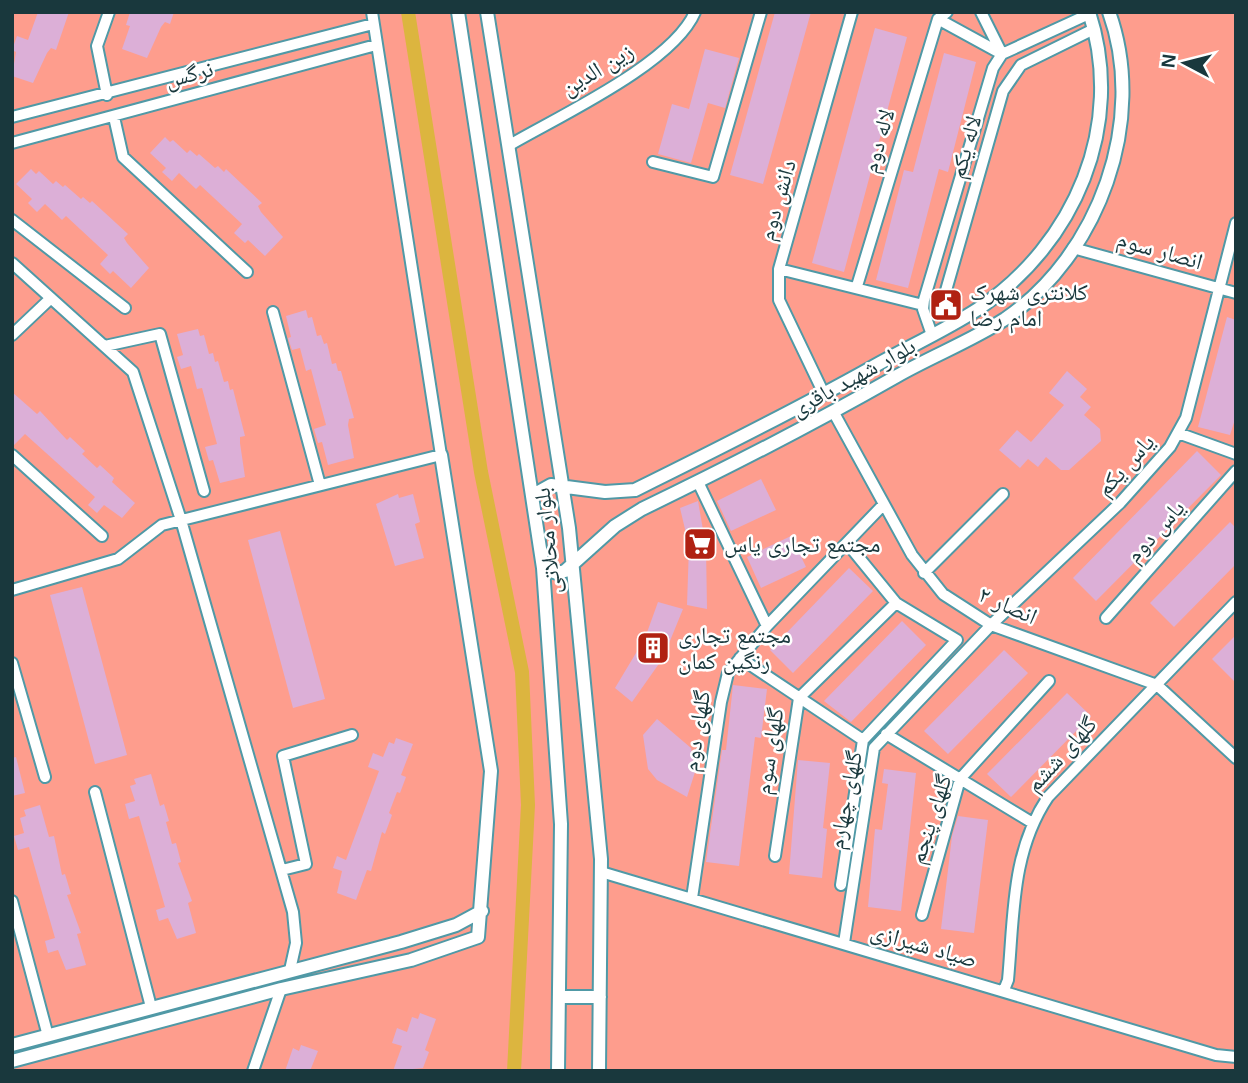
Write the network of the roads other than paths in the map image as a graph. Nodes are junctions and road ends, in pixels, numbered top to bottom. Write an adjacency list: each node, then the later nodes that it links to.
1 (108, 12): 15 (street)
2 (458, 12): 50 (street, بلوار محلاتی)
3 (487, 12): 19 (street, بلوار محلاتی)
4 (695, 12): 19 (street, زین الدین)
5 (761, 12): 20 (street)
6 (852, 12): 25 (street, دانش دوم)
7 (981, 12): 14 (street)
8 (1109, 12): 23 (street, بلوار شهید باقری)
9 (1089, 13): 12 (street, بلوار شهید باقری); 14 (street)
10 (943, 16): 14 (street); 27 (street, لاله دوم)
11 (372, 18): 13 (street); 15 (street, نرگس)
12 (1094, 29): 34 (street, بلوار شهید باقری); 34 (street, لاله یکم)
13 (376, 45): 17 (street, نرگس); 42 (street)
14 (1002, 54): 31 (street)
15 (107, 94): 16 (street, نرگس)
16 (12, 117)
17 (114, 117): 18 (street, نرگس); 26 (street)
18 (12, 142)
19 (508, 146): 47 (street, بلوار محلاتی)
20 (653, 162)
21 (12, 220): 32 (street)
22 (1236, 223): 28 (street, یاس یکم)
23 (1073, 248): 28 (street, انصار سوم); 39 (street, بلوار شهید باقری)
24 (12, 263): 30 (street)
25 (779, 269): 27 (street); 38 (street, دانش دوم)
26 (247, 271)
27 (858, 286): 31 (street)
28 (1217, 288): 29 (street, انصار سوم); 40 (street, یاس یکم)
29 (1236, 293)
30 (51, 298): 35 (street); 37 (street)
31 (923, 305): 36 (street)
32 (125, 308)
33 (273, 312): 46 (street)
34 (952, 325): 36 (street, بلوار شهید باقری)
35 (12, 335)
36 (932, 335): 38 (street, بلوار شهید باقری)
37 (105, 346): 48 (street); 52 (street)
38 (824, 394): 39 (street); 47 (street, بلوار شهید باقری)
39 (835, 413): 45 (street, بلوار شهید باقری); 51 (street, انصار ۲)
40 (1178, 433): 41 (street); 62 (street, یاس یکم)
41 (1236, 454)
42 (441, 455): 46 (street); 83 (street)
43 (12, 456): 53 (street)
44 (1236, 471): 61 (street, یاس دوم)
45 (698, 482): 55 (street, بلوار شهید باقری); 63 (street)
46 (320, 485): 52 (street)
47 (564, 488): 50 (street, بلوار شهید باقری); 55 (street, بلوار محلاتی)
48 (204, 491)
49 (1003, 494): 57 (street)
50 (533, 495): 56 (street, بلوار محلاتی)
51 (884, 504): 54 (street, گلهای دوم); 57 (street, انصار ۲)
52 (181, 520): 58 (street); 78 (street)
53 (102, 537)
54 (847, 543): 60 (street); 63 (street, گلهای دوم)
55 (571, 565): 56 (street); 79 (street, بلوار محلاتی)
56 (542, 568): 89 (street, بلوار محلاتی)
57 (924, 573): 62 (street, انصار ۲)
58 (12, 590)
59 (1236, 602): 67 (street, گلهای ششم)
60 (896, 603): 68 (street, گلهای سوم); 71 (street)
61 (1106, 618)
62 (991, 625): 67 (street, انصار ۲); 69 (street, گلهای چهارم)
63 (766, 626): 64 (street, گلهای دوم)
64 (740, 658): 68 (street); 81 (street, گلهای دوم)
65 (12, 663): 73 (street)
66 (1049, 681): 74 (street, گلهای پنجم)
67 (1157, 685): 72 (street, انصار ۲); 76 (street, گلهای ششم)
68 (799, 698): 71 (street); 77 (street, گلهای سوم)
69 (886, 734): 74 (street); 85 (street, گلهای چهارم)
70 (352, 735): 78 (street)
71 (863, 740): 80 (street)
72 (1236, 758)
73 (45, 777)
74 (960, 779): 76 (street); 84 (street, گلهای پنجم)
75 (95, 792): 91 (street)
76 (1031, 822): 88 (street, گلهای ششم)
77 (775, 856)
78 (282, 870): 86 (street)
79 (601, 872): 81 (street, صیاد شیرازی); 90 (street, بلوار محلاتی)
80 (841, 885)
81 (692, 898): 85 (street, صیاد شیرازی)
82 (12, 901): 92 (street)
83 (482, 911): 86 (street); 87 (street)
84 (922, 915)
85 (844, 943): 88 (street, صیاد شیرازی)
86 (290, 970): 91 (street)
87 (281, 989): 95 (street); 96 (street)
88 (1004, 990): 94 (street, صیاد شیرازی)
89 (559, 997): 90 (street); 97 (street, بلوار محلاتی)
90 (600, 997): 98 (street, بلوار محلاتی)
91 (152, 1007): 92 (street)
92 (48, 1036): 93 (street)
93 (12, 1045)
94 (1236, 1056)
95 (12, 1061)
96 (253, 1071)
97 (558, 1071)
98 (599, 1071)

